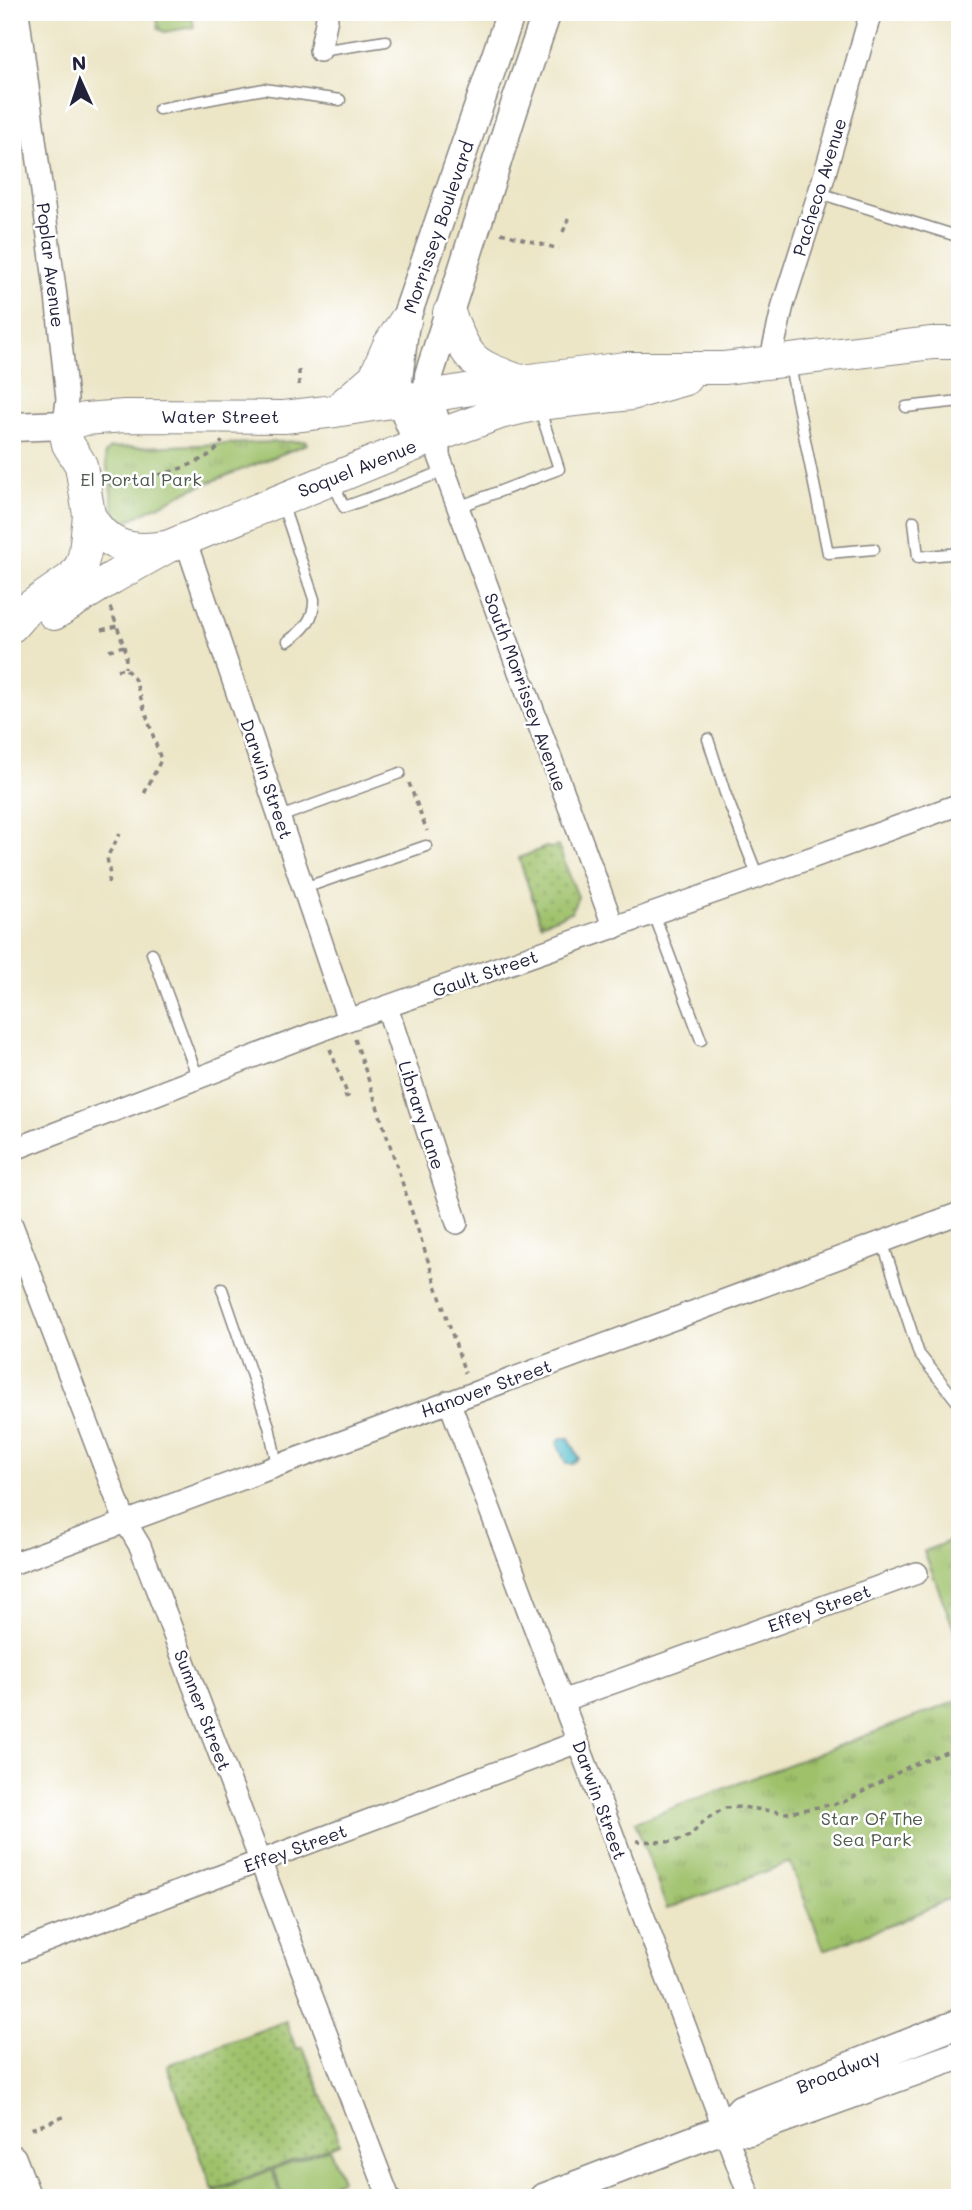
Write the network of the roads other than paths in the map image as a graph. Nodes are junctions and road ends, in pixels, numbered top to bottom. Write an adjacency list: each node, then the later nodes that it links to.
1 (18, 12): 22 (street, Poplar Avenue)
2 (326, 12): 7 (street)
3 (511, 12): 13 (main road, Morrissey Boulevard)
4 (547, 12): 12 (main road, Morrissey Boulevard)
5 (871, 12): 10 (street, Pacheco Avenue)
6 (386, 41): 7 (lane)
7 (320, 51)
8 (340, 100): 9 (lane)
9 (159, 109)
10 (818, 193): 11 (lane); 15 (street, Pacheco Avenue)
11 (960, 237)
12 (449, 313): 16 (main road); 17 (main road, Morrissey Boulevard)
13 (405, 321): 17 (main road, Morrissey Boulevard); 21 (main road)
14 (960, 343): 15 (main road, Soquel Avenue)
15 (780, 361): 16 (main road, Soquel Avenue); 31 (lane)
16 (530, 393): 17 (main road, Soquel Avenue); 24 (main road, Soquel Avenue); 27 (lane)
17 (414, 397): 21 (main road, Water Street); 24 (main road, Morrissey Boulevard)
18 (960, 401): 20 (lane)
19 (292, 404): 21 (main road, Water Street); 22 (main road, Water Street); 25 (main road)
20 (906, 407)
21 (335, 411)
22 (64, 425): 23 (main road, Water Street); 25 (main road, Poplar Avenue)
23 (12, 427)
24 (435, 451): 26 (main road, Soquel Avenue); 27 (street, South Morrissey Avenue)
25 (80, 466): 28 (main road, Poplar Avenue)
26 (281, 500): 30 (main road, Soquel Avenue); 34 (lane)
27 (458, 507): 43 (street, South Morrissey Avenue)
28 (89, 515): 30 (main road); 33 (main road)
29 (914, 521): 32 (lane)
30 (176, 543): 33 (main road, Soquel Avenue); 38 (street, Darwin Street)
31 (874, 548)
32 (960, 553)
33 (12, 627)
34 (288, 641)
35 (708, 739): 40 (lane)
36 (400, 774): 38 (lane)
37 (960, 804): 40 (street, Gault Street)
38 (280, 817): 41 (street, Darwin Street)
39 (426, 846): 41 (lane)
40 (758, 877): 42 (street, Gault Street)
41 (304, 888): 46 (street, Darwin Street)
42 (653, 914): 43 (street, Gault Street); 47 (lane)
43 (614, 928): 45 (street, Gault Street)
44 (152, 953): 48 (lane)
45 (387, 1007): 46 (street, Gault Street); 51 (street, Library Lane)
46 (351, 1029): 48 (street, Gault Street)
47 (701, 1040)
48 (198, 1078): 49 (street, Gault Street)
49 (12, 1150)
50 (960, 1213): 53 (street, Hanover Street)
51 (457, 1223)
52 (12, 1224): 58 (street, Sumner Street)
53 (883, 1241): 55 (street, Hanover Street); 56 (lane)
54 (222, 1289): 57 (lane)
55 (449, 1401): 57 (street, Hanover Street); 61 (street, Darwin Street)
56 (960, 1405)
57 (277, 1465): 58 (street, Hanover Street)
58 (125, 1521): 59 (street, Hanover Street); 63 (street, Sumner Street)
59 (12, 1564)
60 (917, 1573): 61 (street, Effey Street)
61 (562, 1701): 62 (street, Darwin Street)
62 (578, 1742): 63 (street, Effey Street); 67 (street, Darwin Street)
63 (261, 1861): 64 (street, Effey Street); 70 (street, Sumner Street)
64 (12, 1954)
65 (960, 2023): 67 (main road, Broadway)
66 (960, 2054): 67 (main road, Broadway)
67 (723, 2129): 71 (main road, Broadway); 72 (street, Darwin Street)
68 (12, 2159): 69 (main road)
69 (23, 2197)
70 (389, 2198)
71 (543, 2198)
72 (750, 2198)

